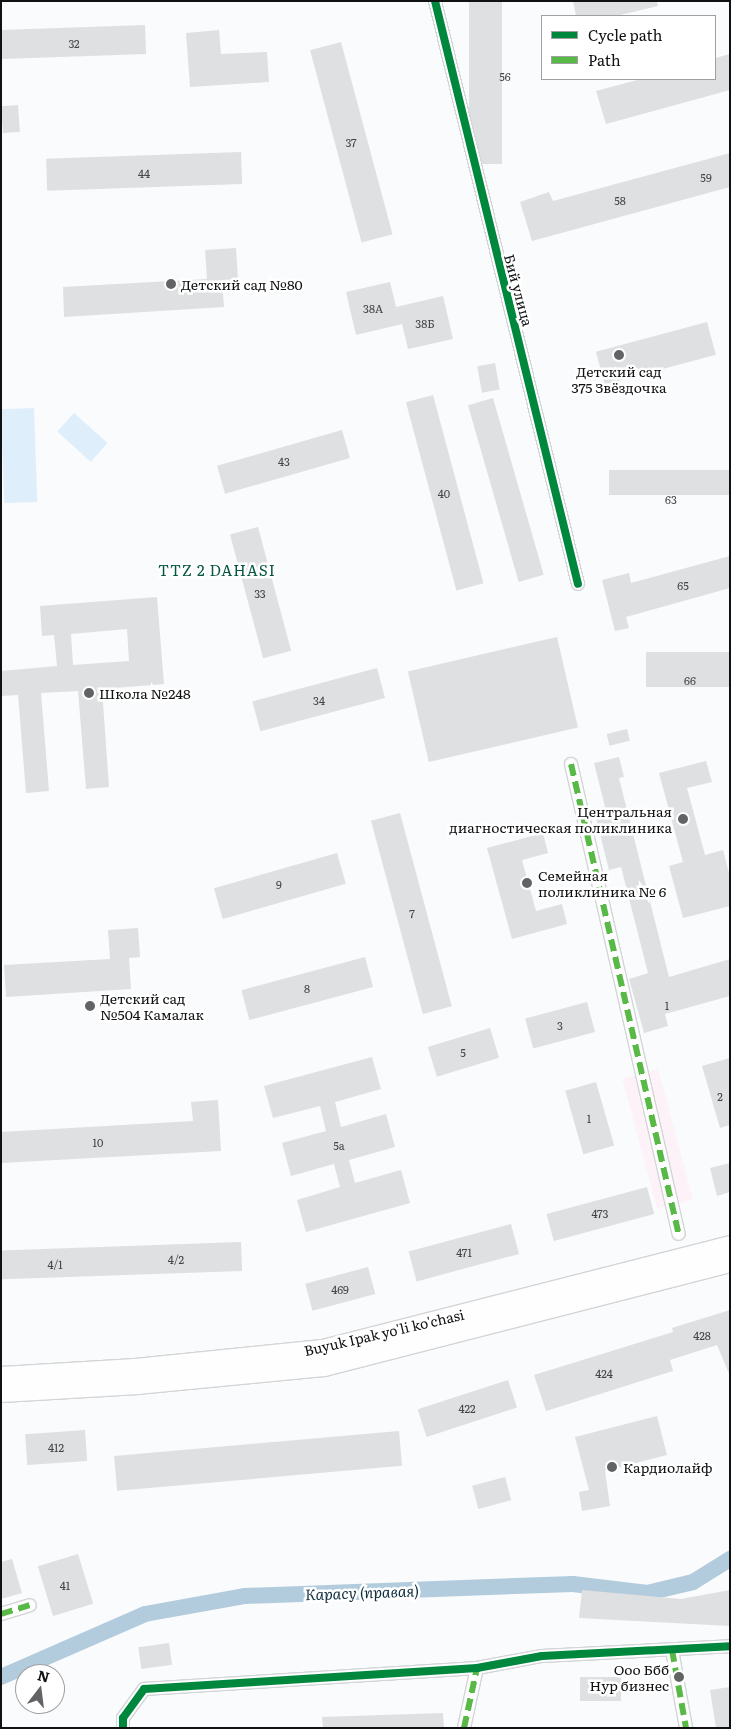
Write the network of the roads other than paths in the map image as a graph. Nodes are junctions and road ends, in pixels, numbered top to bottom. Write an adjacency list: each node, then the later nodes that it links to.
1 (435, 1): 2 (street, Бий улица)
2 (578, 584)
3 (571, 764): 4 (street)
4 (679, 1234)
5 (730, 1245): 7 (main road, Buyuk Ipak yo'li ko'chasi)
6 (730, 1262): 8 (main road, Buyuk Ipak yo'li ko'chasi)
7 (1, 1376)
8 (1, 1392)
9 (30, 1605): 10 (street)
10 (1, 1614)
11 (730, 1646): 12 (street)
12 (672, 1650): 13 (street); 16 (street)
13 (477, 1668): 14 (street); 15 (street)
14 (123, 1728)
15 (464, 1728)
16 (686, 1728)

